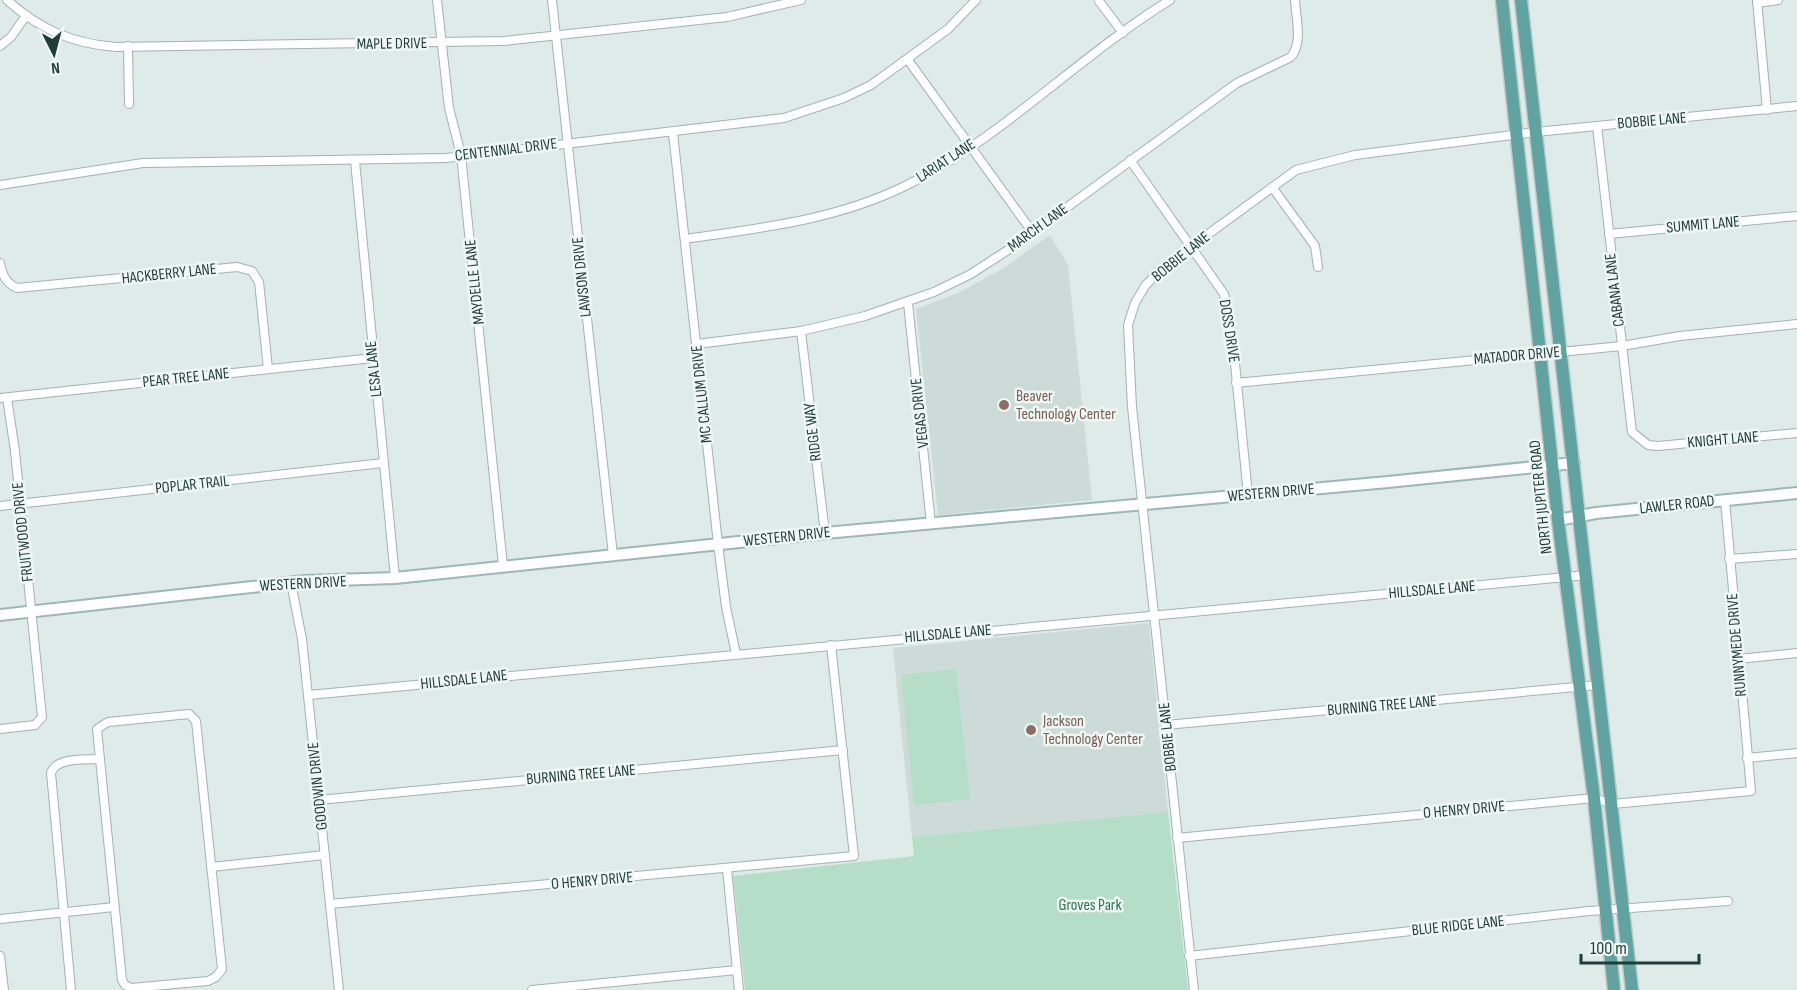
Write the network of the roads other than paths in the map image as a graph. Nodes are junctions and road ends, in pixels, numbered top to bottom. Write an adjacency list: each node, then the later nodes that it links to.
1 (7, 0): 13 (street, MAPLE DRIVE)
2 (436, 0): 16 (street, MAYDELLE LANE)
3 (552, 0): 15 (street, LAWSON DRIVE)
4 (801, 0): 15 (street, MAPLE DRIVE)
5 (976, 0): 19 (street, CENTENNIAL DRIVE)
6 (1170, 0): 14 (street, LARIAT LANE)
7 (1295, 0): 30 (street, MARCH LANE)
8 (1502, 0): 26 (main road, NORTH JUPITER ROAD)
9 (1521, 0): 24 (main road)
10 (1778, 0): 12 (street)
11 (1099, 1): 14 (street)
12 (1757, 2): 22 (street)
13 (25, 17): 17 (street); 18 (street, MAPLE DRIVE)
14 (1123, 33): 28 (street, LARIAT LANE)
15 (556, 36): 16 (street, MAPLE DRIVE); 27 (street, LAWSON DRIVE)
16 (441, 43): 18 (street, MAPLE DRIVE); 29 (street, MAYDELLE LANE)
17 (0, 46)
18 (128, 46): 20 (street)
19 (908, 60): 25 (street, CENTENNIAL DRIVE); 28 (street)
20 (129, 104)
21 (1797, 106): 22 (street, BOBBIE LANE)
22 (1767, 110): 23 (street, BOBBIE LANE)
23 (1597, 126): 24 (street, BOBBIE LANE); 36 (street, CABANA LANE)
24 (1536, 132): 26 (street, BOBBIE LANE); 46 (main road)
25 (673, 133): 27 (street, CENTENNIAL DRIVE); 37 (street, MC CALLUM DRIVE)
26 (1517, 136): 33 (street, BOBBIE LANE); 47 (main road, NORTH JUPITER ROAD)
27 (567, 142): 29 (street, CENTENNIAL DRIVE); 69 (street, LAWSON DRIVE)
28 (970, 146): 35 (street); 37 (street, LARIAT LANE)
29 (461, 155): 31 (street, CENTENNIAL DRIVE); 71 (street, MAYDELLE LANE)
30 (1130, 160): 35 (street, MARCH LANE); 38 (street, DOSS DRIVE)
31 (355, 161): 32 (street, CENTENNIAL DRIVE); 48 (street, LESA LANE)
32 (0, 185)
33 (1272, 187): 38 (street, BOBBIE LANE); 40 (street)
34 (1797, 216): 36 (street, SUMMIT LANE)
35 (1033, 233): 41 (street, MARCH LANE)
36 (1609, 234): 45 (street, CABANA LANE)
37 (685, 239): 44 (street, MC CALLUM DRIVE)
38 (1192, 247): 50 (street, DOSS DRIVE); 61 (street, BOBBIE LANE)
39 (0, 263): 49 (street, HACKBERRY LANE)
40 (1318, 267)
41 (908, 303): 43 (street, MARCH LANE); 65 (street, VEGAS DRIVE)
42 (1797, 324): 45 (street, MATADOR DRIVE)
43 (801, 331): 44 (street, MARCH LANE); 66 (street, RIDGE WAY)
44 (697, 344): 67 (street, MC CALLUM DRIVE)
45 (1622, 346): 46 (street, MATADOR DRIVE); 53 (street, CABANA LANE)
46 (1562, 352): 47 (street, MATADOR DRIVE); 55 (main road)
47 (1542, 354): 50 (street, MATADOR DRIVE); 56 (main road, NORTH JUPITER ROAD)
48 (373, 358): 49 (street, PEAR TREE LANE); 54 (street, LESA LANE)
49 (268, 369): 51 (street, PEAR TREE LANE)
50 (1236, 383): 58 (street, DOSS DRIVE)
51 (4, 398): 60 (street, FRUITWOOD DRIVE)
52 (1797, 433): 53 (street, KNIGHT LANE)
53 (1648, 445)
54 (383, 463): 60 (street, POPLAR TRAIL); 74 (street, LESA LANE)
55 (1574, 463): 56 (street, WESTERN DRIVE); 63 (main road)
56 (1553, 465): 58 (street, WESTERN DRIVE); 64 (main road, NORTH JUPITER ROAD)
57 (1797, 493): 59 (street, LAWLER ROAD)
58 (1248, 495): 61 (street, WESTERN DRIVE)
59 (1725, 500): 63 (street, LAWLER ROAD); 70 (street, RUNNYMEDE DRIVE)
60 (20, 503): 62 (street, POPLAR TRAIL); 76 (street, FRUITWOOD DRIVE)
61 (1143, 504): 65 (street, WESTERN DRIVE); 78 (street, BOBBIE LANE)
62 (0, 506)
63 (1581, 515): 64 (street, LAWLER ROAD); 72 (main road)
64 (1558, 520): 73 (main road, NORTH JUPITER ROAD)
65 (931, 524): 66 (street, WESTERN DRIVE)
66 (825, 533): 67 (street, WESTERN DRIVE)
67 (718, 544): 69 (street, WESTERN DRIVE); 81 (street, MC CALLUM DRIVE)
68 (1797, 554): 70 (street)
69 (613, 555): 71 (street, WESTERN DRIVE)
70 (1729, 559): 82 (street, RUNNYMEDE DRIVE)
71 (503, 566): 74 (street, WESTERN DRIVE)
72 (1587, 575): 73 (street, HILLSDALE LANE); 83 (main road)
73 (1566, 577): 78 (street, HILLSDALE LANE); 84 (main road, NORTH JUPITER ROAD)
74 (395, 578): 75 (street, WESTERN DRIVE)
75 (291, 583): 76 (street, WESTERN DRIVE); 85 (street, GOODWIN DRIVE)
76 (31, 611): 77 (street, WESTERN DRIVE); 87 (street, FRUITWOOD DRIVE)
77 (0, 615)
78 (1155, 616): 79 (street, HILLSDALE LANE); 86 (street, BOBBIE LANE)
79 (831, 645): 81 (street, HILLSDALE LANE); 88 (street)
80 (1797, 653): 82 (street)
81 (736, 654): 85 (street, HILLSDALE LANE)
82 (1738, 658): 90 (street, RUNNYMEDE DRIVE)
83 (1598, 686): 84 (street, BURNING TREE LANE); 95 (main road)
84 (1581, 687): 86 (street, BURNING TREE LANE); 93 (main road, NORTH JUPITER ROAD)
85 (309, 695): 94 (street, GOODWIN DRIVE)
86 (1166, 726): 96 (street, BOBBIE LANE)
87 (0, 729)
88 (843, 750): 94 (street, BURNING TREE LANE); 99 (street, O HENRY DRIVE)
89 (1797, 753): 90 (street)
90 (1747, 758): 92 (street, RUNNYMEDE DRIVE)
91 (99, 759): 98 (street); 102 (street); 105 (street)
92 (1751, 791): 95 (street, O HENRY DRIVE)
93 (1594, 798): 95 (street, O HENRY DRIVE); 96 (street, O HENRY DRIVE); 104 (main road, NORTH JUPITER ROAD)
94 (319, 800): 97 (street, GOODWIN DRIVE)
95 (1613, 804): 103 (main road)
96 (1177, 838): 108 (street, BOBBIE LANE)
97 (325, 855): 98 (street); 101 (street, GOODWIN DRIVE)
98 (211, 867): 102 (street)
99 (727, 868): 101 (street, O HENRY DRIVE); 109 (street)
100 (1728, 901): 103 (street, BLUE RIDGE LANE)
101 (330, 904): 112 (street, GOODWIN DRIVE)
102 (114, 907): 105 (street)
103 (1624, 909): 104 (street, BLUE RIDGE LANE); 117 (main road)
104 (1606, 910): 108 (street, BLUE RIDGE LANE); 116 (main road, NORTH JUPITER ROAD)
105 (63, 912): 106 (street); 111 (street)
106 (0, 919)
107 (0, 956): 110 (street)
108 (1189, 956): 115 (street, BOBBIE LANE)
109 (737, 970): 113 (street); 114 (street)
110 (4, 990)
111 (71, 990)
112 (339, 990)
113 (532, 990)
114 (739, 990)
115 (1194, 990)
116 (1614, 990)
117 (1632, 990)

